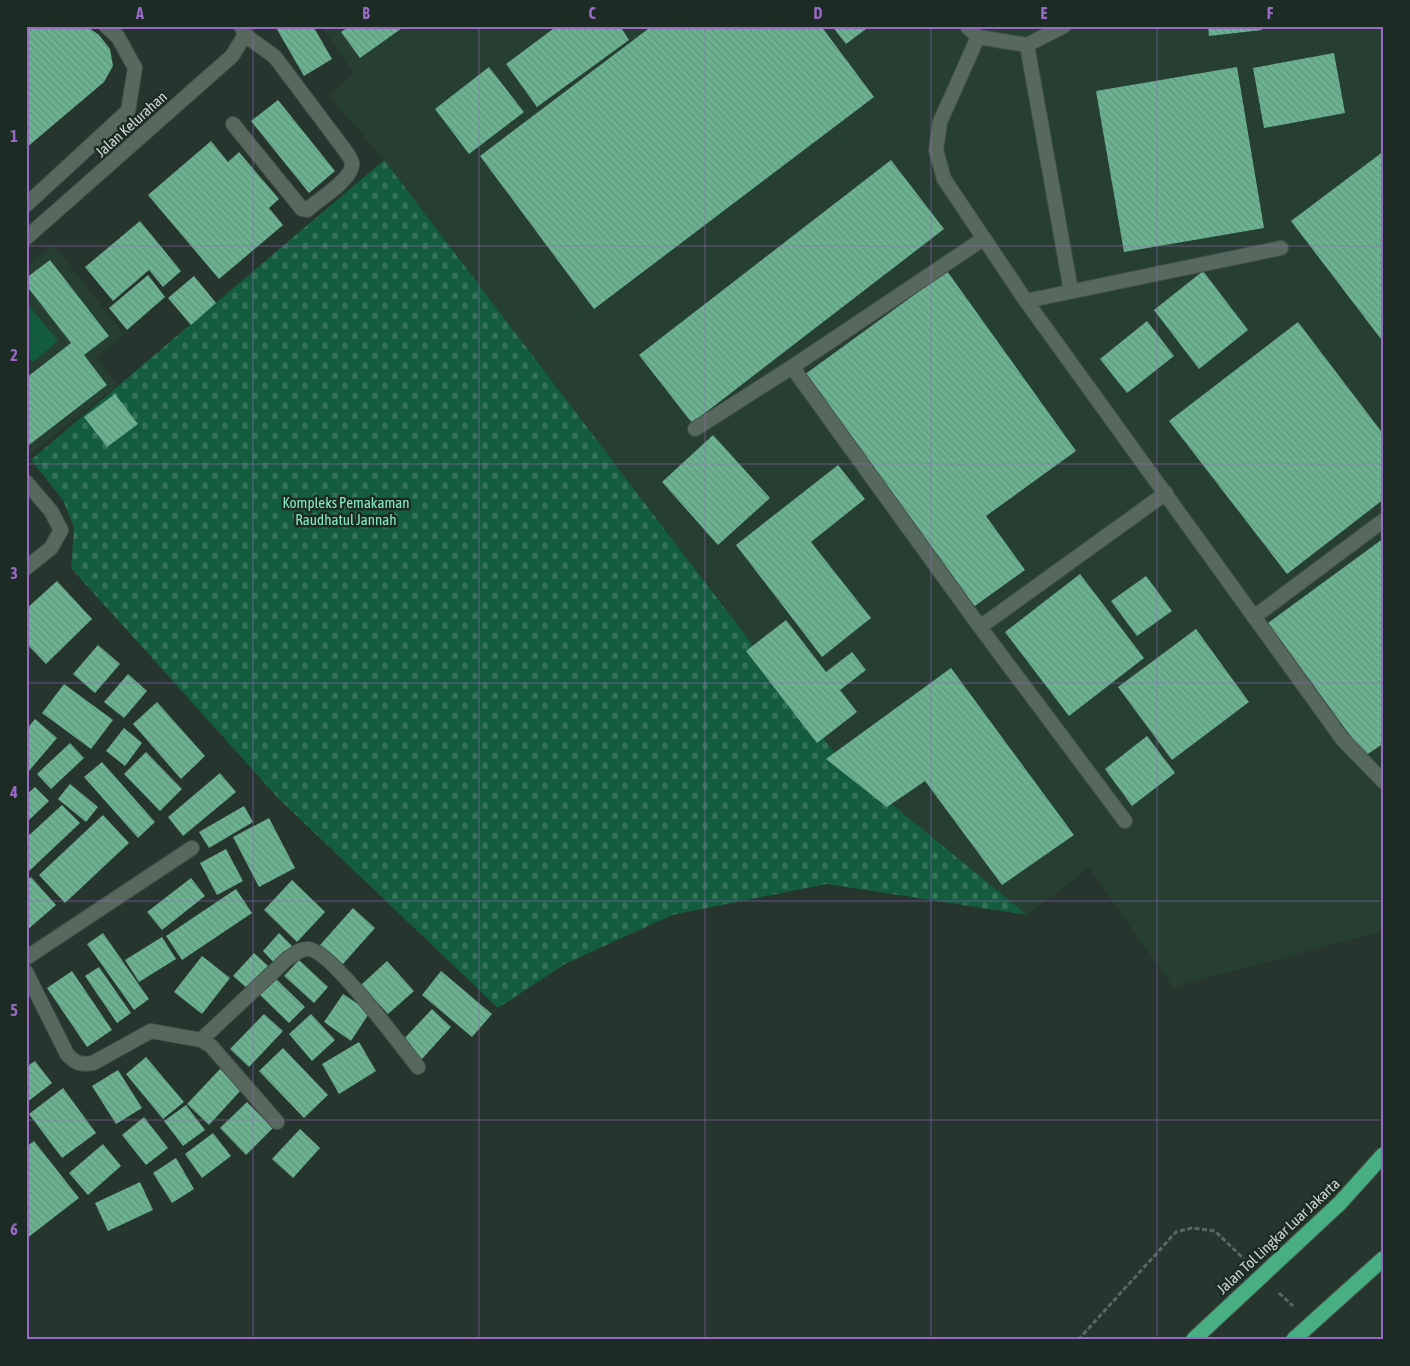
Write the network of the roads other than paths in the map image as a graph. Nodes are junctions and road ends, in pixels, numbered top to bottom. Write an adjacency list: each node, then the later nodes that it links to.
1 (106, 26): 8 (street)
2 (967, 26): 5 (street)
3 (1064, 26): 6 (street)
4 (243, 31): 7 (street); 9 (street, Jalan Kelurahan)
5 (978, 37): 6 (street); 10 (street)
6 (1027, 46): 12 (street)
7 (233, 124)
8 (26, 205)
9 (26, 238)
10 (983, 239): 13 (street); 14 (street)
11 (1282, 248): 12 (street)
12 (1071, 292): 13 (street)
13 (1026, 301): 17 (street)
14 (792, 367): 15 (street); 21 (street)
15 (695, 429)
16 (26, 482): 19 (street)
17 (1166, 493): 20 (street); 21 (street)
18 (1384, 520): 20 (street)
19 (26, 568)
20 (1254, 617): 22 (street)
21 (980, 627): 23 (street)
22 (1384, 782)
23 (1125, 821)
24 (192, 848): 25 (street)
25 (26, 958)
26 (26, 972): 27 (street)
27 (201, 1040): 28 (street); 29 (street)
28 (418, 1067)
29 (277, 1122)
30 (1384, 1154): 32 (highway, Jalan Tol Lingkar Luar Jakarta, bridge)
31 (1384, 1258): 33 (highway, bridge)
32 (1193, 1340)
33 (1293, 1340)

